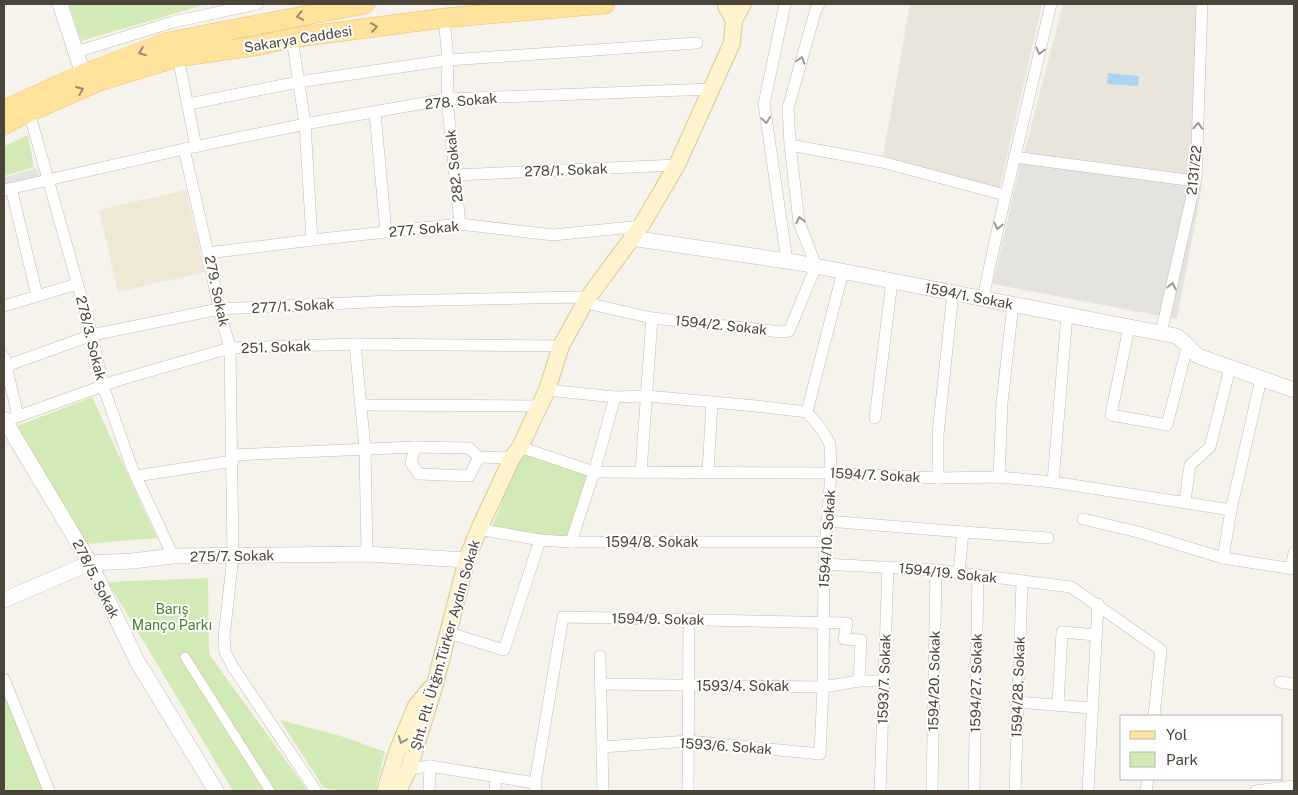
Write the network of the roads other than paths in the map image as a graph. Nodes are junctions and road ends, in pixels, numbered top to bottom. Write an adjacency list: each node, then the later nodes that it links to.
1 (60, 4): 15 (street)
2 (257, 4): 15 (street)
3 (365, 4): 18 (main road, Sakarya Caddesi, one-way to 18)
4 (605, 4): 11 (main road, Sakarya Caddesi)
5 (726, 4): 12 (main road)
6 (743, 4): 12 (main road, Şht. Plt. Ütğm.Türker Aydın Sokak)
7 (785, 4): 42 (street, one-way to 42)
8 (819, 4): 28 (street, one-way to 8)
9 (1051, 4): 30 (street, one-way to 30)
10 (1202, 4): 34 (street, 2131/22, one-way to 10)
11 (444, 18): 13 (main road, Sakarya Caddesi, one-way to 11); 17 (street, 282. Sokak)
12 (734, 20): 20 (main road, Şht. Plt. Ütğm.Türker Aydın Sokak)
13 (292, 38): 16 (main road, Sakarya Caddesi); 19 (street)
14 (697, 43): 17 (street)
15 (76, 52): 18 (street)
16 (178, 57): 22 (street, 279. Sokak); 24 (main road, Sakarya Caddesi, one-way to 16)
17 (448, 60): 19 (street); 21 (street, 282. Sokak)
18 (83, 74): 23 (main road, Sakarya Caddesi)
19 (298, 82): 22 (street); 26 (street)
20 (711, 89): 21 (street, 278. Sokak); 31 (main road, Şht. Plt. Ütğm.Türker Aydın Sokak)
21 (447, 99): 25 (street, 278. Sokak); 32 (street, 282. Sokak)
22 (189, 104): 29 (street, 279. Sokak)
23 (4, 110)
24 (29, 112): 27 (main road, Sakarya Caddesi); 33 (street, 278/3. Sokak)
25 (375, 113): 26 (street, 278. Sokak); 38 (street)
26 (304, 124): 29 (street, 278. Sokak); 40 (street)
27 (4, 125)
28 (790, 145): 36 (street); 43 (street, one-way to 28)
29 (190, 148): 33 (street, 278. Sokak); 41 (street, 279. Sokak)
30 (1014, 157): 34 (street); 36 (street)
31 (677, 166): 32 (street, 278/1. Sokak); 39 (main road, Şht. Plt. Ütğm.Türker Aydın Sokak)
32 (455, 175): 37 (street, 282. Sokak)
33 (47, 179): 35 (street, 278. Sokak); 46 (street, 278/3. Sokak)
34 (1195, 181): 57 (street, 2131/22, one-way to 34)
35 (8, 189): 48 (street)
36 (1005, 195): 50 (street, one-way to 50)
37 (460, 224): 38 (street, 277. Sokak); 39 (street, 277. Sokak)
38 (386, 232): 40 (street, 277. Sokak)
39 (636, 232): 42 (street, 1594/1. Sokak); 49 (main road, Şht. Plt. Ütğm.Türker Aydın Sokak)
40 (312, 240): 41 (street, 277. Sokak)
41 (208, 253): 53 (street, 279. Sokak)
42 (787, 261): 43 (street, 1594/1. Sokak)
43 (816, 266): 44 (street, 1594/1. Sokak); 55 (street, 1594/2. Sokak)
44 (843, 271): 45 (street, 1594/1. Sokak); 74 (street)
45 (892, 281): 47 (street, 1594/1. Sokak); 75 (street)
46 (77, 284): 48 (street); 58 (street, 278/3. Sokak)
47 (953, 292): 50 (street, 1594/1. Sokak); 88 (street)
48 (37, 295): 52 (street)
49 (587, 298): 53 (street, 277/1. Sokak); 55 (street, 1594/2. Sokak); 60 (main road, Şht. Plt. Ütğm.Türker Aydın Sokak)
50 (983, 298): 51 (street, 1594/1. Sokak)
51 (1013, 304): 54 (street, 1594/1. Sokak); 87 (street)
52 (4, 306)
53 (218, 309): 58 (street, 277/1. Sokak); 62 (street, 279. Sokak)
54 (1067, 315): 56 (street, 1594/1. Sokak); 89 (street)
55 (652, 318): 70 (street)
56 (1129, 327): 57 (street, 1594/1. Sokak); 61 (street)
57 (1162, 333): 61 (street, 1594/1. Sokak)
58 (92, 335): 63 (street, 277/1. Sokak); 66 (street, 278/3. Sokak)
59 (355, 344): 60 (street, 251. Sokak); 62 (street, 251. Sokak); 72 (street)
60 (561, 346): 67 (main road, Şht. Plt. Ütğm.Türker Aydın Sokak)
61 (1187, 347): 64 (street, 1594/1. Sokak)
62 (230, 348): 66 (street, 251. Sokak); 81 (street, 279. Sokak)
63 (5, 361): 76 (street, 278/5. Sokak)
64 (1230, 368): 65 (street, 1594/1. Sokak); 90 (street)
65 (1261, 379): 68 (street, 1594/1. Sokak); 91 (street)
66 (103, 386): 76 (street, 251. Sokak); 86 (street, 278/3. Sokak)
67 (547, 390): 69 (street); 73 (main road, Şht. Plt. Ütğm.Türker Aydın Sokak)
68 (1294, 390)
69 (615, 396): 70 (street); 82 (street)
70 (647, 396): 71 (street); 83 (street)
71 (712, 402): 74 (street); 84 (street)
72 (361, 405): 73 (street); 78 (street)
73 (538, 406): 79 (main road, Şht. Plt. Ütğm.Türker Aydın Sokak)
74 (807, 412): 85 (street, 1594/10. Sokak)
75 (875, 418)
76 (8, 419): 106 (street, 278/5. Sokak)
77 (415, 447): 78 (street); 80 (street); 80 (street)
78 (364, 449): 81 (street); 101 (street)
79 (516, 452): 80 (street, 1594/7. Sokak); 82 (street, 1594/7. Sokak); 94 (main road, Şht. Plt. Ütğm.Türker Aydın Sokak)
80 (479, 457)
81 (233, 458): 86 (street); 103 (street, 279. Sokak)
82 (594, 472): 83 (street, 1594/7. Sokak); 98 (street)
83 (641, 472): 84 (street, 1594/7. Sokak)
84 (708, 472): 85 (street, 1594/7. Sokak)
85 (831, 473): 88 (street, 1594/7. Sokak); 93 (street, 1594/10. Sokak)
86 (136, 476): 102 (street, 278/3. Sokak)
87 (999, 477): 88 (street, 1594/7. Sokak); 89 (street, 1594/7. Sokak)
88 (938, 478)
89 (1053, 482): 90 (street, 1594/7. Sokak)
90 (1185, 501): 91 (street, 1594/7. Sokak)
91 (1231, 510): 104 (street)
92 (1083, 519): 104 (street)
93 (827, 521): 95 (street); 99 (street, 1594/10. Sokak)
94 (479, 529): 97 (street, 1594/8. Sokak); 105 (main road, Şht. Plt. Ütğm.Türker Aydın Sokak)
95 (963, 532): 96 (street); 111 (street)
96 (1048, 538)
97 (540, 540): 98 (street, 1594/8. Sokak); 118 (street)
98 (571, 542): 99 (street, 1594/8. Sokak)
99 (826, 542): 107 (street, 1594/10. Sokak)
100 (1294, 553): 109 (street)
101 (367, 554): 103 (street, 275/7. Sokak); 105 (street, 275/7. Sokak)
102 (173, 556): 103 (street, 275/7. Sokak); 106 (street, 275/7. Sokak)
103 (233, 556): 146 (street, 279. Sokak)
104 (1224, 558): 109 (street)
105 (467, 560): 118 (main road, Şht. Plt. Ütğm.Türker Aydın Sokak)
106 (90, 563): 114 (street, 275/7. Sokak); 144 (street, 278/5. Sokak)
107 (824, 564): 108 (street, 1594/19. Sokak); 117 (street, 1594/10. Sokak)
108 (888, 567): 110 (street, 1594/19. Sokak); 124 (street, 1593/7. Sokak)
109 (1293, 569)
110 (936, 570): 111 (street, 1594/19. Sokak); 154 (street, 1594/20. Sokak)
111 (959, 573): 112 (street, 1594/19. Sokak)
112 (978, 575): 113 (street, 1594/19. Sokak); 155 (street, 1594/27. Sokak)
113 (1022, 582): 115 (street, 1594/19. Sokak); 131 (street, 1594/28. Sokak)
114 (4, 600)
115 (1098, 604): 119 (street); 134 (street)
116 (689, 619): 117 (street, 1594/9. Sokak); 129 (street); 142 (street, 1594/9. Sokak)
117 (823, 622): 123 (street, 1594/9. Sokak); 130 (street, 1594/10. Sokak)
118 (449, 633): 126 (main road, Şht. Plt. Ütğm.Türker Aydın Sokak)
119 (1096, 635): 132 (street); 133 (street)
120 (600, 656): 127 (street)
121 (185, 657): 145 (street)
122 (4, 679): 143 (street)
123 (859, 680): 124 (street, 1593/4. Sokak); 130 (street, 1593/4. Sokak)
124 (884, 681): 153 (street, 1593/7. Sokak)
125 (1280, 682): 128 (street)
126 (435, 684): 139 (main road, Şht. Plt. Ütğm.Türker Aydın Sokak); 147 (main road, one-way to 147)
127 (600, 684): 129 (street, 1593/4. Sokak); 136 (street)
128 (1294, 684)
129 (689, 686): 130 (street, 1593/4. Sokak); 135 (street)
130 (823, 687): 137 (street, 1594/10. Sokak)
131 (1017, 702): 132 (street); 156 (street, 1594/28. Sokak)
132 (1058, 705): 133 (street)
133 (1091, 708): 157 (street)
134 (1154, 715)
135 (689, 741): 136 (street, 1593/6. Sokak); 137 (street, 1593/6. Sokak); 152 (street)
136 (602, 747): 151 (street)
137 (820, 754)
138 (430, 766): 139 (street); 140 (street); 149 (street)
139 (409, 769): 148 (main road, Şht. Plt. Ütğm.Türker Aydın Sokak)
140 (496, 776): 142 (street); 150 (street)
141 (1294, 786): 158 (street)
142 (536, 787)
143 (49, 791)
144 (216, 791)
145 (270, 791)
146 (316, 791)
147 (385, 791)
148 (398, 791)
149 (429, 791)
150 (495, 791)
151 (603, 791)
152 (688, 791)
153 (880, 791)
154 (932, 791)
155 (974, 791)
156 (1015, 791)
157 (1088, 791)
158 (1256, 791)

